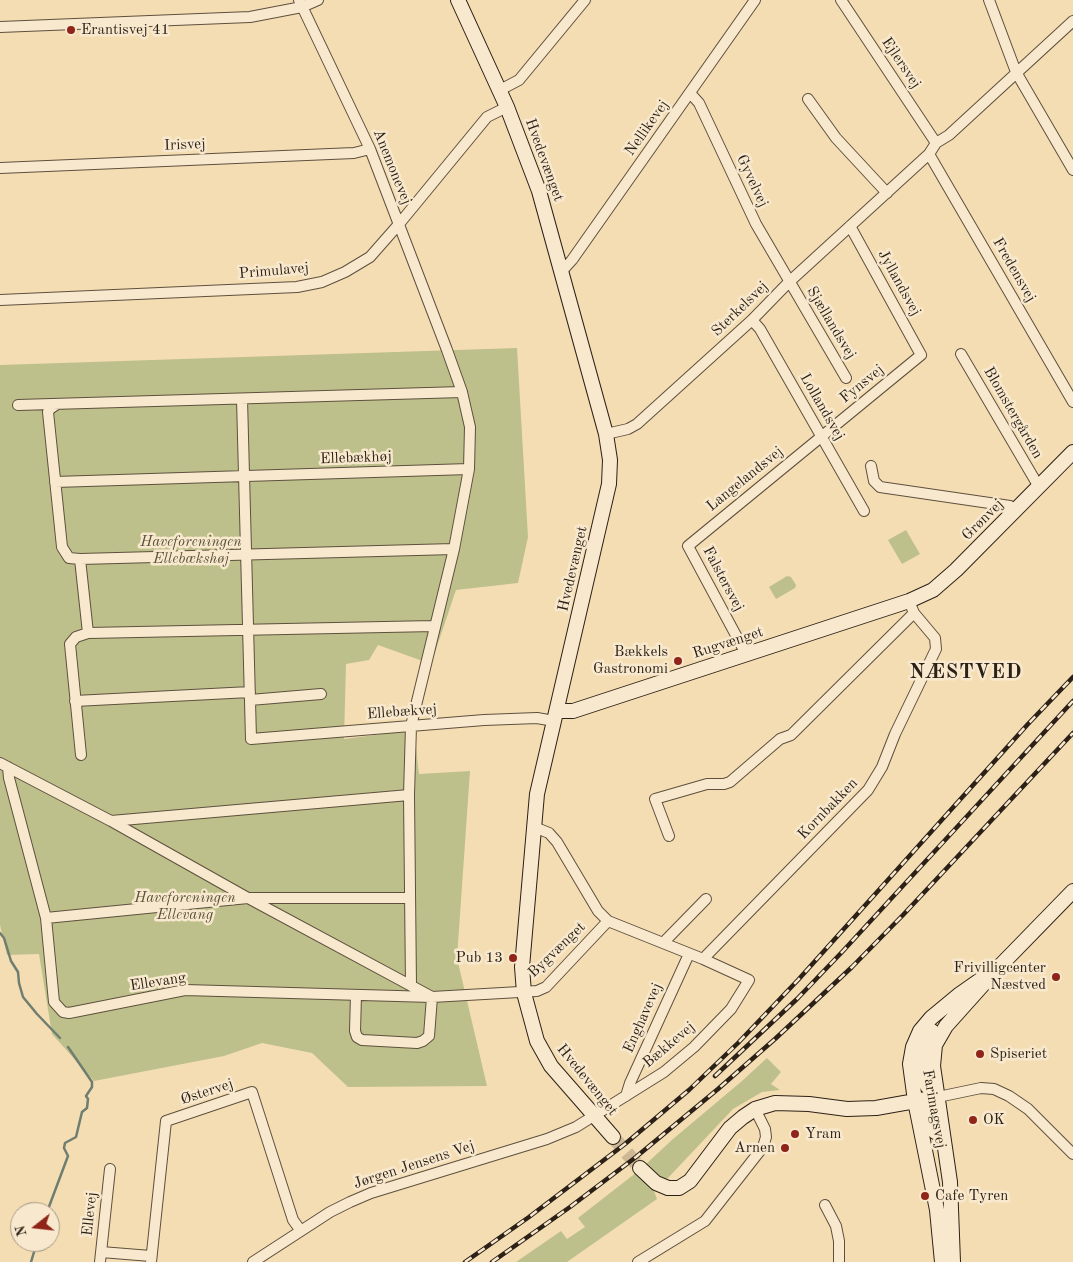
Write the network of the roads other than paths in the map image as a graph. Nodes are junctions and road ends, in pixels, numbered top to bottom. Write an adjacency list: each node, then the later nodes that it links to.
1 (318, 0): 7 (street)
2 (458, 0): 11 (street, Hvedevænget)
3 (586, 0): 11 (street)
4 (755, 0): 12 (street, Nellikevej)
5 (840, 0): 15 (street, Ejlersvej)
6 (989, 0): 10 (street)
7 (300, 3): 9 (street); 16 (street, Anemonevej)
8 (1073, 20): 10 (street, Sterkelsvej)
9 (0, 27)
10 (1016, 72): 15 (street, Sterkelsvej); 19 (street)
11 (500, 90): 14 (street, Hvedevænget)
12 (690, 93): 23 (street, Nellikevej); 24 (street, Gyvelvej)
13 (808, 99): 20 (street)
14 (507, 106): 21 (street, Primulavej); 23 (street, Hvedevænget)
15 (936, 143): 17 (street, Sterkelsvej)
16 (370, 149): 18 (street, Irisvej); 21 (street, Anemonevej)
17 (929, 154): 20 (street, Sterkelsvej); 32 (street, Fredensvej)
18 (0, 168)
19 (1073, 170)
20 (887, 193): 22 (street, Sterkelsvej)
21 (400, 224): 25 (street, Primulavej); 30 (street, Anemonevej)
22 (850, 226): 24 (street, Sterkelsvej); 28 (street, Jyllandsvej)
23 (562, 271): 35 (street, Hvedevænget)
24 (790, 282): 26 (street, Sterkelsvej); 29 (street, Sjællandsvej)
25 (0, 300)
26 (752, 320): 35 (street, Sterkelsvej); 36 (street, Lollandsvej)
27 (961, 354): 42 (street, Blomstergården)
28 (921, 355): 36 (street, Fynsvej)
29 (846, 378)
30 (462, 392): 31 (street); 39 (street)
31 (242, 399): 33 (street); 40 (street)
32 (1073, 402)
33 (57, 404): 34 (street); 41 (street)
34 (18, 405)
35 (606, 434): 57 (street, Hvedevænget)
36 (821, 436): 43 (street, Lollandsvej); 45 (street, Langelandsvej)
37 (1073, 452): 42 (street, Grønvej)
38 (871, 466): 44 (street)
39 (469, 469): 40 (street, Ellebækhøj); 46 (street)
40 (244, 476): 41 (street, Ellebækhøj); 47 (street)
41 (55, 482): 48 (street)
42 (1039, 487): 44 (street, Grønvej)
43 (864, 511)
44 (1015, 511): 49 (street, Grønvej)
45 (688, 546): 53 (street, Falstersvej)
46 (454, 549): 47 (street); 50 (street)
47 (246, 554): 48 (street); 51 (street)
48 (80, 559): 52 (street)
49 (911, 607): 53 (street, Rugvænget); 64 (street); 73 (street, Kornbakken)
50 (434, 626): 51 (street); 58 (street)
51 (248, 630): 52 (street); 55 (street)
52 (88, 633): 56 (street)
53 (746, 654): 57 (street, Rugvænget)
54 (321, 694): 55 (street)
55 (250, 696): 56 (street); 58 (street, Ellebækvej)
56 (75, 701): 59 (street)
57 (556, 716): 58 (street, Ellebækvej); 63 (street, Hvedevænget)
58 (411, 726): 61 (street)
59 (81, 755)
60 (4, 765): 62 (street, Ellevang); 69 (street, Ellevang)
61 (409, 795): 62 (street); 67 (street)
62 (111, 821): 66 (street, Ellevang)
63 (534, 827): 70 (street); 76 (street, Hvedevænget)
64 (669, 836)
65 (1073, 891): 74 (street, Farimagsvej)
66 (248, 898): 67 (street, Ellevang); 69 (street, Ellevang); 75 (street, Ellevang)
67 (410, 898): 75 (street)
68 (706, 899): 71 (street)
69 (46, 918): 77 (street, Ellevang)
70 (608, 921): 71 (street); 76 (street, Bygvænget)
71 (663, 943): 72 (street)
72 (689, 954): 73 (street); 80 (street, Enghavevej)
73 (703, 959): 80 (street, Bækkevej)
74 (997, 969): 79 (street, Farimagsvej); 81 (street, Farimagsvej)
75 (411, 986): 78 (street, Ellevang)
76 (524, 993): 78 (street, Ellevang); 84 (street, Hvedevænget)
77 (356, 995): 78 (street, Ellevang); 78 (street)
78 (432, 997)
79 (955, 998): 81 (street); 82 (street, Farimagsvej)
80 (626, 1096): 84 (street, Bækkevej)
81 (938, 1098): 82 (street); 86 (street); 90 (street, Farimagsvej)
82 (915, 1101): 83 (street); 90 (street); 97 (street, Farimagsvej)
83 (755, 1109): 87 (street); 95 (street)
84 (594, 1116): 85 (street, Hvedevænget); 91 (street, Jørgen Jensens Vej)
85 (613, 1137)
86 (1073, 1154)
87 (640, 1168)
88 (110, 1170): 92 (street, Ellevej)
89 (825, 1205): 96 (street)
90 (950, 1215): 98 (street, Farimagsvej)
91 (301, 1231): 93 (street, Østervej); 94 (street, Jørgen Jensens Vej)
92 (100, 1257): 93 (street)
93 (151, 1259)
94 (253, 1262)
95 (638, 1262)
96 (839, 1262)
97 (942, 1262)
98 (953, 1262)

